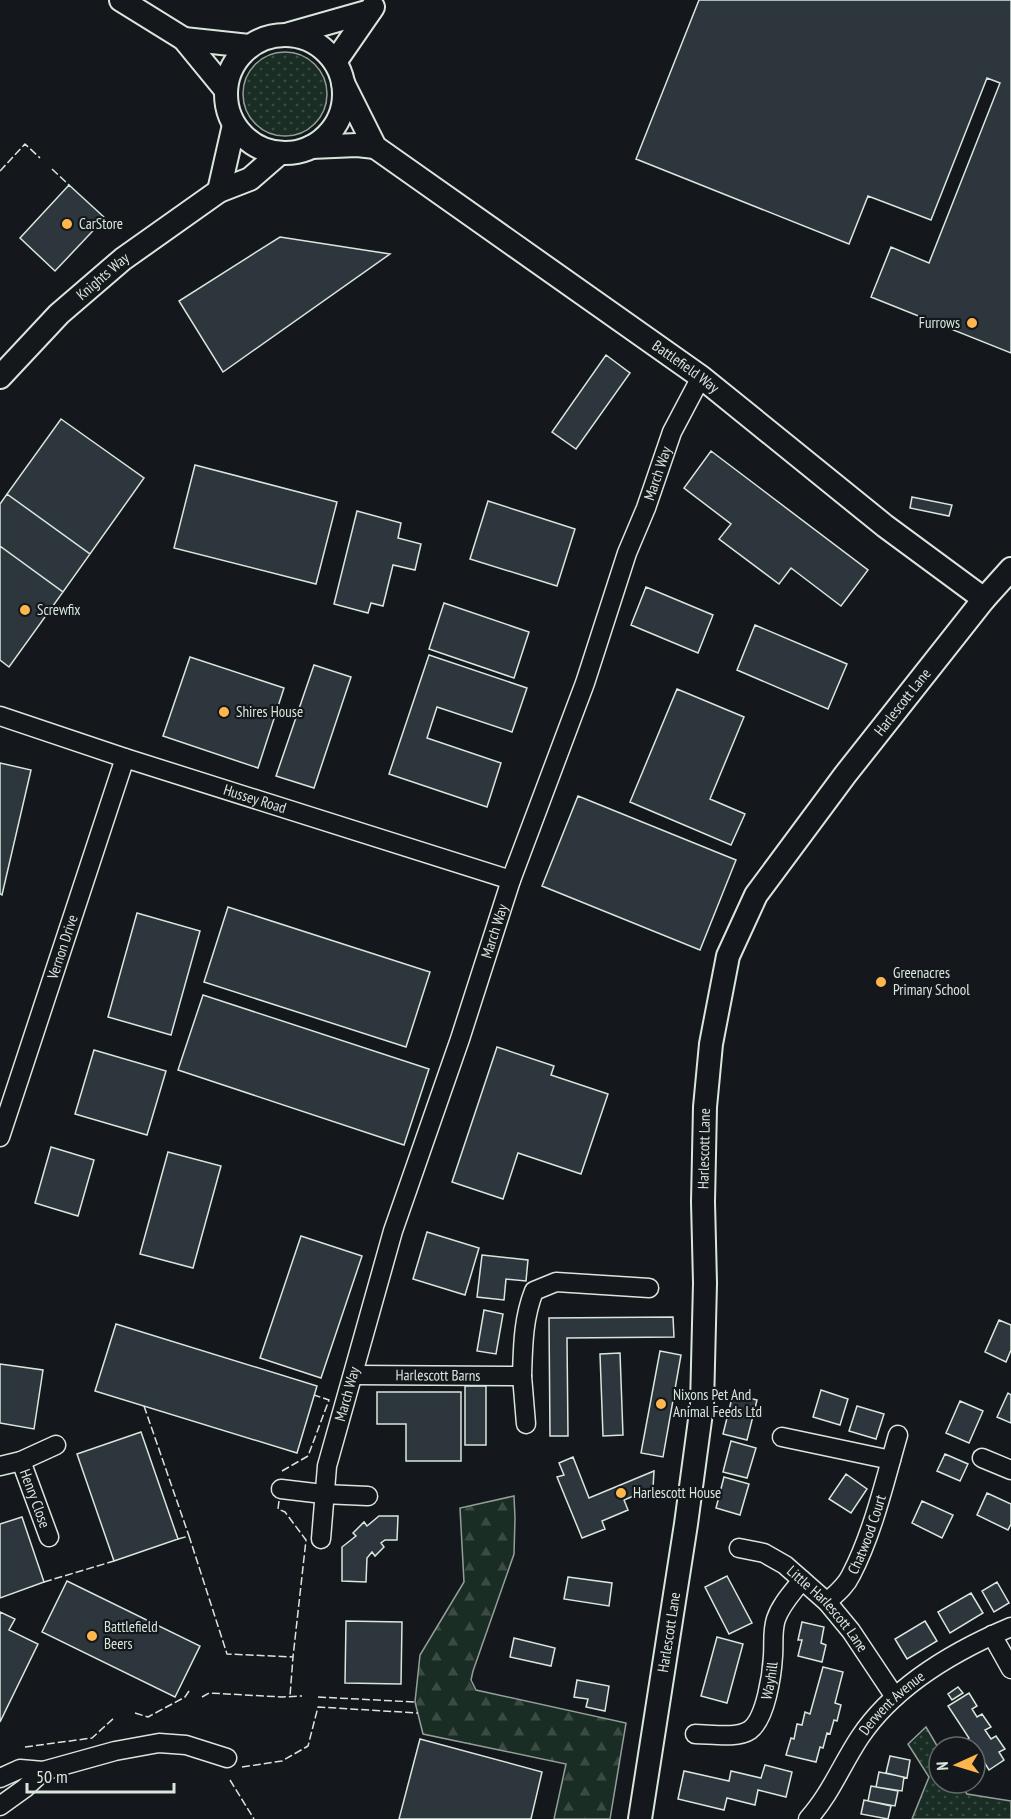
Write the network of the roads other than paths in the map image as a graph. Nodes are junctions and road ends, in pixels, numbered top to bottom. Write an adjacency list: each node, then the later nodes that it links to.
1 (121, 0): 4 (street)
2 (374, 6): 3 (street); 6 (street)
3 (289, 34): 5 (street); 6 (street, Battlefield Way)
4 (184, 39): 5 (street); 8 (street)
5 (249, 46): 8 (street)
6 (335, 62): 7 (street, Battlefield Way)
7 (343, 83): 10 (street, Battlefield Way); 11 (street, Battlefield Way)
8 (225, 89): 9 (street)
9 (234, 125): 12 (street); 13 (street)
10 (311, 147): 11 (street); 12 (street)
11 (375, 147): 15 (street, Battlefield Way)
12 (280, 153): 13 (street, Knights Way)
13 (219, 191): 14 (street, Knights Way)
14 (0, 377)
15 (701, 377): 17 (street, Battlefield Way); 20 (street, March Way)
16 (1011, 570): 17 (street, Harlescott Lane)
17 (984, 599): 51 (street, Harlescott Lane)
18 (0, 716): 19 (street, Hussey Road)
19 (125, 758): 20 (street, Hussey Road); 21 (street, Vernon Drive)
20 (511, 880): 23 (street, March Way)
21 (0, 1137)
22 (650, 1288): 24 (street)
23 (354, 1375): 24 (street, Harlescott Barns); 35 (street, March Way)
24 (522, 1376): 25 (street)
25 (526, 1424)
26 (898, 1435): 30 (street, Chatwood Court)
27 (782, 1437): 30 (street)
28 (56, 1445): 31 (street, Henry Close)
29 (982, 1458): 33 (street)
30 (891, 1460): 41 (street, Chatwood Court)
31 (21, 1461): 32 (street, Henry Close); 37 (street, Henry Close)
32 (0, 1466)
33 (1011, 1470)
34 (281, 1490): 35 (street)
35 (323, 1494): 36 (street); 38 (street, March Way)
36 (368, 1496)
37 (49, 1537)
38 (321, 1539)
39 (738, 1548): 40 (street, Little Harlescott Lane)
40 (802, 1580): 41 (street, Little Harlescott Lane); 46 (street, Wayhill)
41 (827, 1602): 45 (street, Little Harlescott Lane)
42 (1011, 1627): 43 (street, Derwent Avenue)
43 (992, 1635): 44 (street); 45 (street, Derwent Avenue)
44 (1011, 1669)
45 (895, 1697): 52 (street, Derwent Avenue)
46 (695, 1734)
47 (227, 1758): 48 (street)
48 (43, 1771): 49 (street); 50 (street)
49 (0, 1778)
50 (0, 1806)
51 (640, 1819)
52 (808, 1819)

